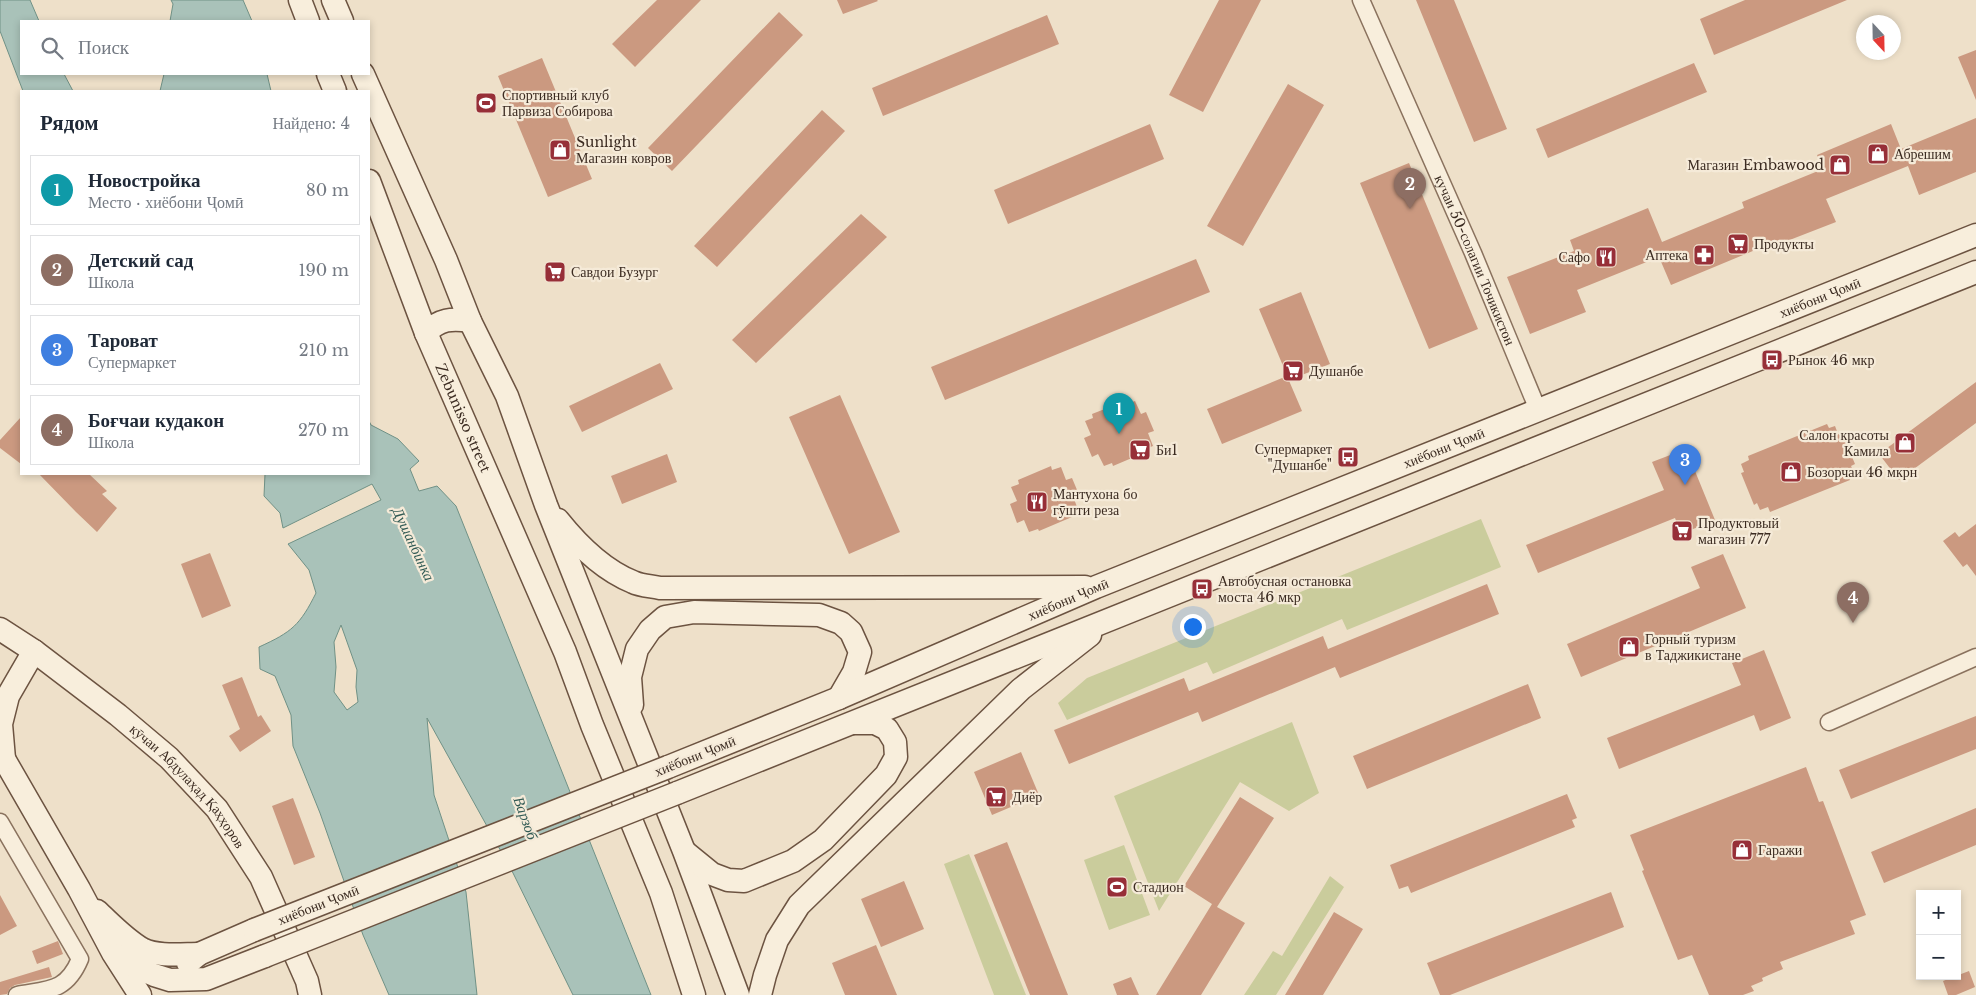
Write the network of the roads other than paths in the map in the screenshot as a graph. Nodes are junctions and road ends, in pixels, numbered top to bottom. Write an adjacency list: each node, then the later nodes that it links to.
1 (300, 0): 4 (main road)
2 (333, 0): 5 (main road)
3 (1361, 0): 18 (street, кучаи 50-солагии Точикистон)
4 (308, 20)
5 (342, 20)
6 (328, 75): 8 (main road)
7 (363, 75): 15 (main road)
8 (335, 90)
9 (370, 184): 17 (main road, Zebunisso street)
10 (1976, 235): 11 (main road, хиёбони Ҷомӣ)
11 (1914, 260): 13 (main road, хиёбони Ҷомӣ); 14 (main road)
12 (1976, 272): 14 (main road, хиёбони Ҷомӣ)
13 (1840, 289): 16 (main road); 18 (main road, хиёбони Ҷомӣ)
14 (1926, 292): 16 (main road, хиёбони Ҷомӣ)
15 (470, 321): 17 (main road); 19 (main road)
16 (1853, 321): 21 (main road, хиёбони Ҷомӣ)
17 (426, 333): 40 (main road, Zebunisso street)
18 (1538, 410): 20 (main road, хиёбони Ҷомӣ)
19 (546, 504): 20 (main road); 27 (main road)
20 (1096, 587): 25 (main road, хиёбони Ҷомӣ)
21 (1109, 620): 28 (main road, хиёбони Ҷомӣ); 42 (main road)
22 (0, 629): 23 (main road, кӯчаи Абдулаҳад Қаҳҳоров)
23 (34, 651): 29 (main road); 39 (main road, кӯчаи Абдулаҳад Қаҳҳоров)
24 (1976, 658): 26 (street)
25 (839, 698): 27 (main road); 34 (main road, хиёбони Ҷомӣ, bridge)
26 (1829, 722)
27 (634, 724): 31 (main road)
28 (851, 724): 31 (main road); 35 (main road, хиёбони Ҷомӣ, bridge)
29 (2, 755): 32 (main road)
30 (0, 822): 37 (street)
31 (684, 851): 41 (main road)
32 (79, 889): 33 (main road); 34 (main road)
33 (113, 953): 36 (main road, хиёбони Ҷомӣ); 38 (main road)
34 (199, 954): 36 (main road, хиёбони Ҷомӣ)
35 (199, 987): 36 (main road, хиёбони Ҷомӣ)
36 (168, 988)
37 (17, 995)
38 (140, 995)
39 (310, 995)
40 (694, 995)
41 (738, 995)
42 (760, 995)

